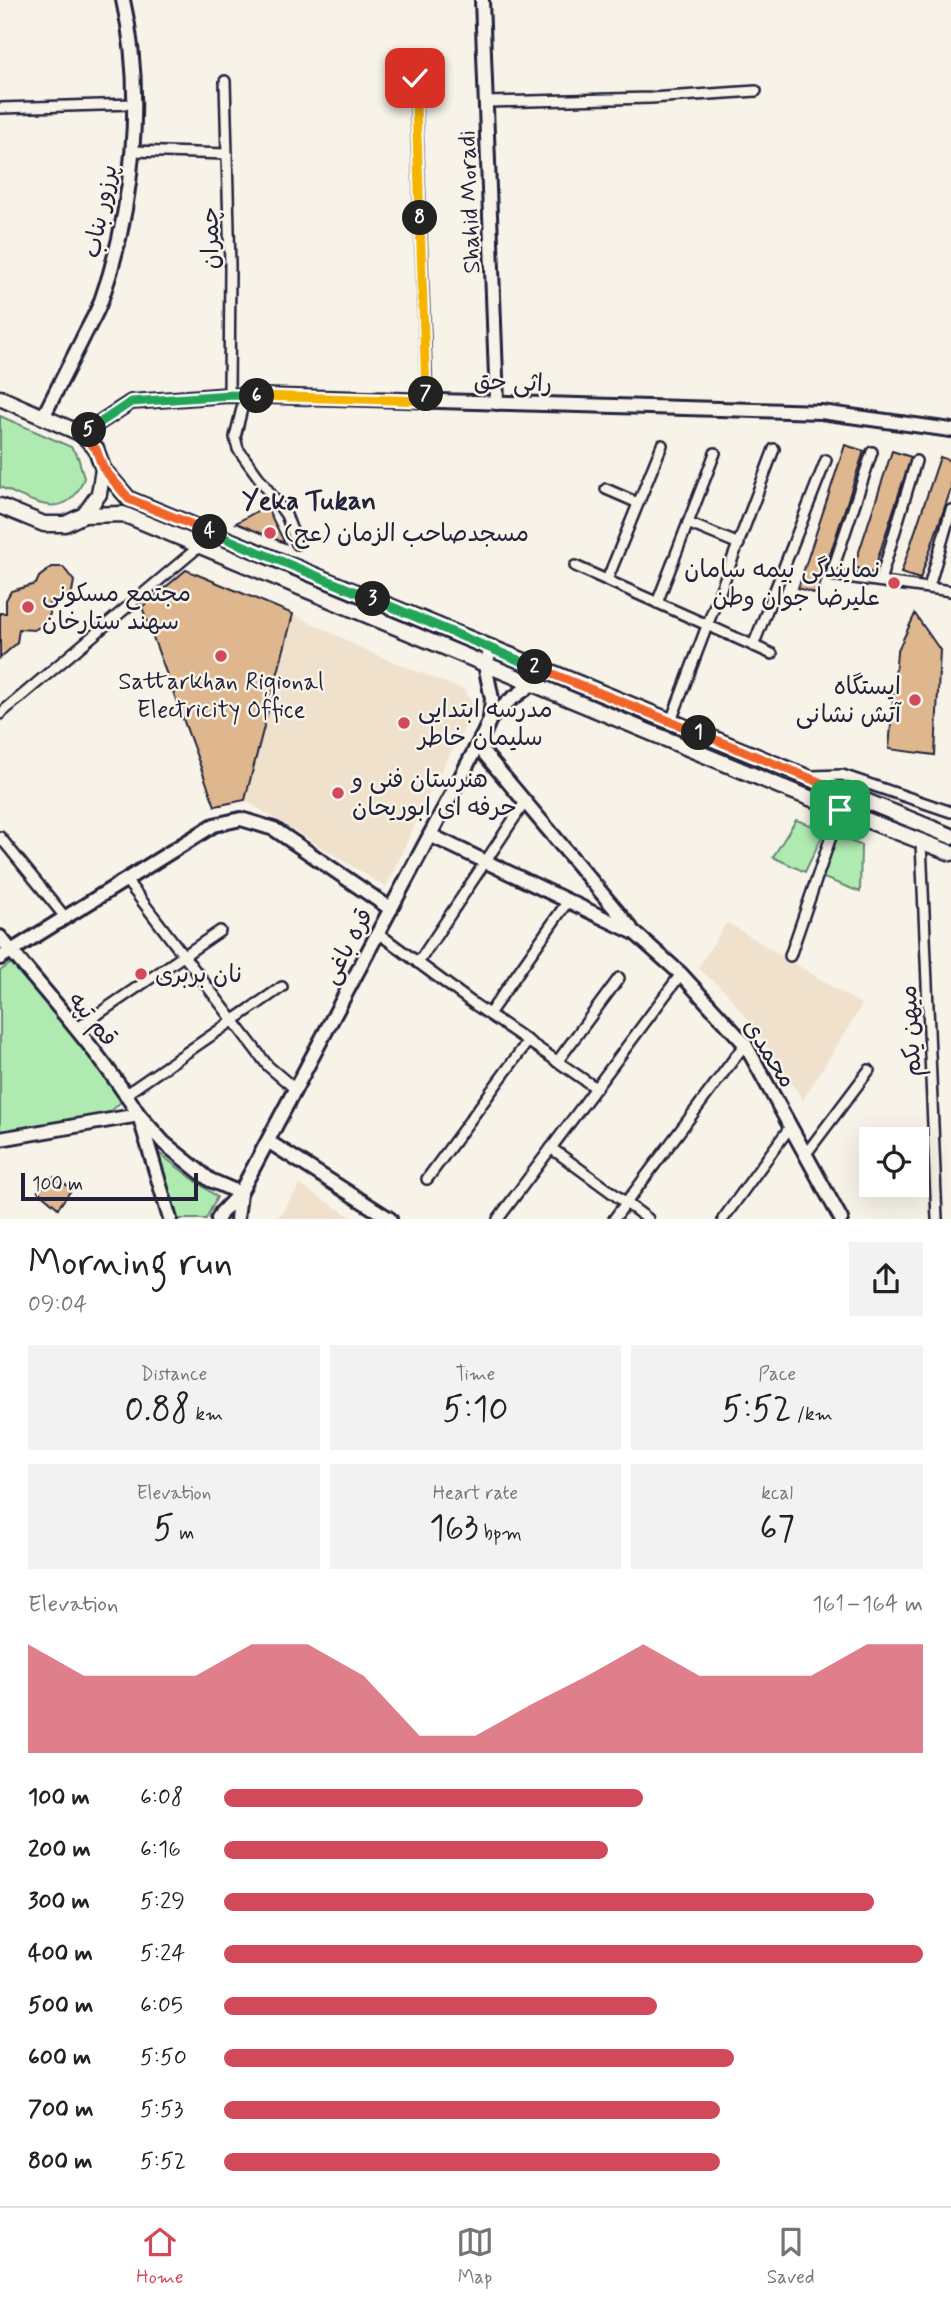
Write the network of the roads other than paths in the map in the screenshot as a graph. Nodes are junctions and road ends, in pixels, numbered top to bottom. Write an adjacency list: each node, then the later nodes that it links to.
1 (123, 0): 7 (street, پرزور بناب)
2 (482, 0): 6 (street, Shahid Moradi)
3 (415, 78): 14 (street)
4 (225, 81): 10 (street, چمران)
5 (756, 92): 6 (street)
6 (486, 102): 15 (street, Shahid Moradi)
7 (134, 104): 8 (street); 9 (street, پرزور بناب)
8 (0, 108)
9 (132, 151): 10 (street); 16 (street, پرزور بناب)
10 (227, 155): 11 (street, چمران)
11 (229, 395): 12 (street, راثی حق); 18 (street, راثی حق)
12 (245, 396): 14 (street, راثی حق); 32 (street)
13 (0, 398): 16 (main road)
14 (426, 401): 15 (street, راثی حق)
15 (498, 403): 17 (street, راثی حق)
16 (44, 417): 18 (main road)
17 (951, 430)
18 (82, 434): 25 (main road)
19 (662, 445): 27 (street)
20 (774, 449): 33 (street)
21 (872, 452): 37 (street)
22 (715, 453): 31 (street)
23 (826, 460): 42 (street)
24 (916, 461): 37 (street)
25 (103, 468): 30 (main road); 43 (main road)
26 (606, 489): 27 (street)
27 (638, 503): 36 (street)
28 (0, 506): 30 (main road)
29 (951, 510): 38 (street)
30 (84, 515): 34 (main road)
31 (688, 523): 33 (street); 40 (street)
32 (297, 544)
33 (738, 544): 41 (street)
34 (201, 545): 45 (main road); 48 (street)
35 (575, 566): 36 (street)
36 (607, 580): 40 (street)
37 (880, 581): 38 (street)
38 (929, 587): 39 (street)
39 (951, 591)
40 (657, 603): 41 (street)
41 (708, 626): 42 (street); 50 (street)
42 (753, 646): 44 (street)
43 (492, 648): 45 (street); 46 (main road)
44 (772, 654)
45 (485, 665): 47 (main road); 49 (street, قره باغی)
46 (539, 668): 47 (street, قره باغی); 50 (main road)
47 (532, 684): 49 (street, قره باغی); 55 (main road)
48 (0, 714)
49 (490, 719): 51 (street, قره باغی)
50 (671, 721): 52 (main road)
51 (478, 746): 54 (street, محمدی); 57 (street, قره باغی)
52 (804, 776): 53 (main road); 56 (street)
53 (846, 793): 55 (street); 58 (main road)
54 (525, 802): 62 (street); 69 (street, محمدی)
55 (840, 810): 60 (main road); 73 (street)
56 (951, 812)
57 (430, 835): 62 (street, محمدی); 65 (street, قره باغی)
58 (951, 836)
59 (0, 837): 66 (street)
60 (920, 842): 61 (main road); 106 (street, میهن یکم)
61 (951, 853)
62 (486, 862): 64 (street, محمدی); 74 (street)
63 (126, 880): 65 (street); 66 (street); 72 (street)
64 (568, 901): 69 (street, محمدی); 78 (street)
65 (391, 909): 68 (street, قره باغی)
66 (65, 917): 71 (street)
67 (220, 931): 72 (street)
68 (379, 933): 74 (street); 86 (street, قره باغی)
69 (635, 933): 75 (street, محمدی)
70 (0, 937): 71 (street, قم تپه)
71 (6, 955): 80 (street, قم تپه)
72 (183, 956): 79 (street); 80 (street)
73 (790, 956)
74 (418, 963): 78 (street)
75 (681, 975): 82 (street, محمدی); 85 (street)
76 (619, 978): 83 (street)
77 (282, 987): 79 (street)
78 (489, 1014): 81 (street)
79 (233, 1020): 86 (street); 87 (street)
80 (76, 1029): 87 (street, قم تپه)
81 (527, 1041): 83 (street); 94 (street)
82 (746, 1044): 89 (street, محمدی); 96 (street)
83 (557, 1062): 85 (street)
84 (869, 1070): 93 (street)
85 (596, 1088): 92 (street)
86 (295, 1089): 91 (street, قره باغی)
87 (126, 1094): 88 (street, قم تپه)
88 (139, 1115): 90 (street); 95 (street, قم تپه); 98 (street, قم تپه)
89 (790, 1127): 93 (street, محمدی); 105 (street)
90 (0, 1139)
91 (269, 1142): 95 (street, قره باغی); 101 (street)
92 (551, 1148): 96 (street); 102 (street)
93 (805, 1155): 97 (street, محمدی)
94 (427, 1179)
95 (240, 1193): 99 (street); 100 (street)
96 (626, 1203): 103 (street); 104 (street)
97 (836, 1217)
98 (170, 1219)
99 (218, 1219)
100 (237, 1219)
101 (390, 1219)
102 (498, 1219)
103 (614, 1219)
104 (648, 1219)
105 (723, 1219)
106 (937, 1219)

